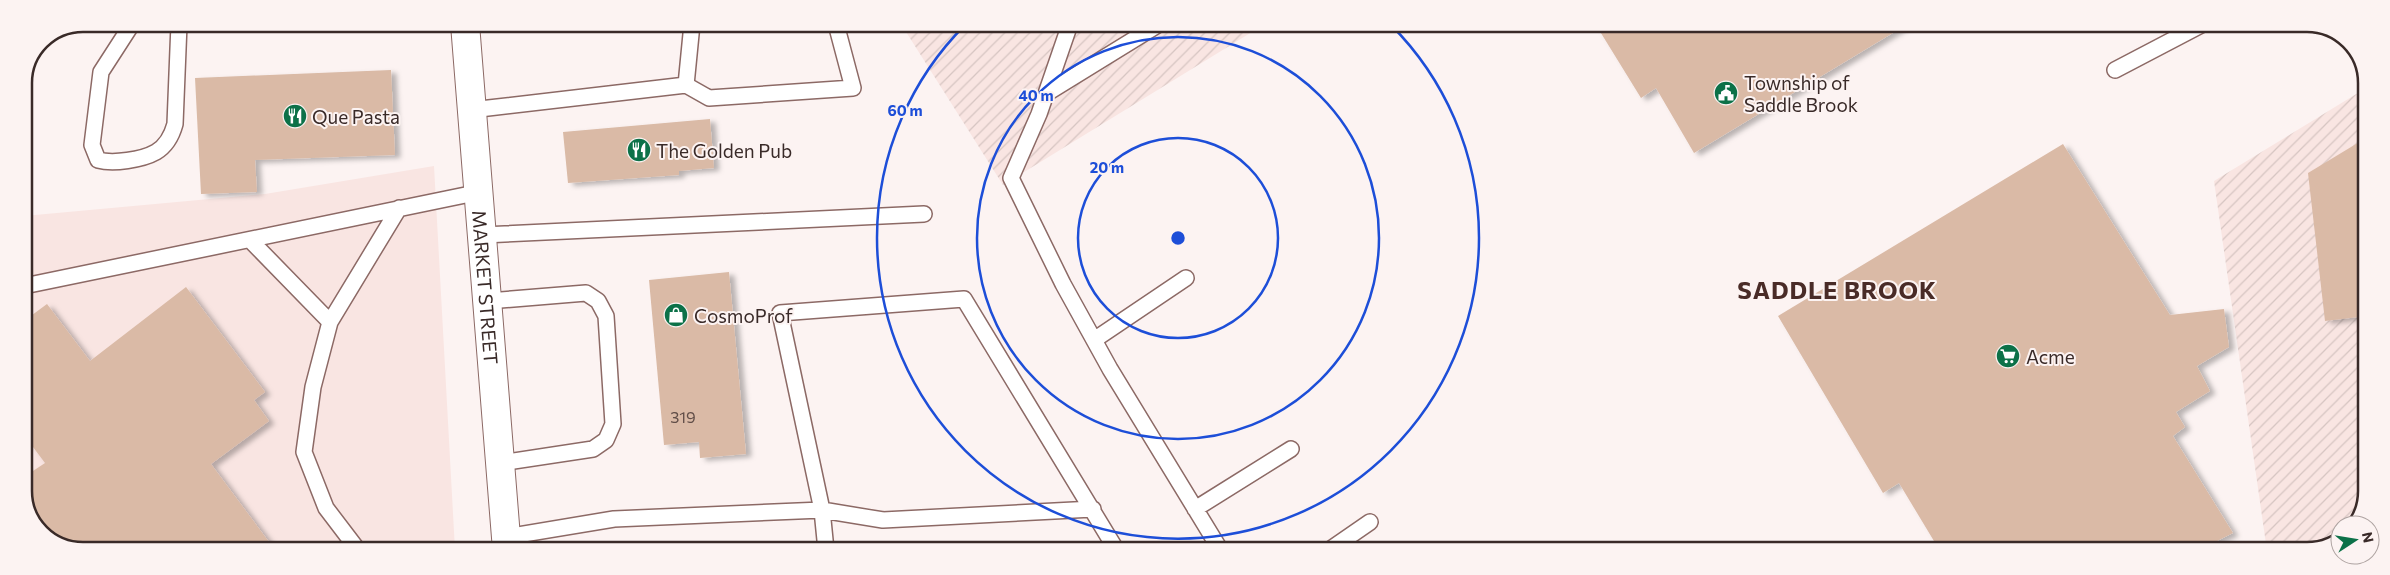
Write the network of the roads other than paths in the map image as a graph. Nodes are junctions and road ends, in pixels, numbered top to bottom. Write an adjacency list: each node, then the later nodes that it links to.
1 (126, 33): 2 (lane)
2 (178, 33)
3 (466, 33): 12 (main road, MARKET STREET)
4 (691, 33): 10 (lane)
5 (839, 33): 10 (lane)
6 (1067, 33): 11 (lane)
7 (1144, 33): 11 (lane)
8 (2186, 33): 9 (lane)
9 (2115, 70)
10 (686, 85): 12 (lane)
11 (1047, 93): 24 (lane)
12 (471, 110): 13 (main road, MARKET STREET)
13 (480, 192): 14 (lane); 16 (main road, MARKET STREET)
14 (399, 208): 17 (lane); 23 (lane)
15 (924, 214): 16 (lane)
16 (483, 235): 22 (main road, MARKET STREET)
17 (251, 241): 19 (lane); 23 (lane)
18 (1186, 278): 24 (lane)
19 (42, 283): 20 (lane); 21 (lane)
20 (33, 284)
21 (33, 291)
22 (488, 301): 26 (main road, MARKET STREET); 26 (lane)
23 (330, 322): 31 (lane)
24 (1094, 340): 28 (lane)
25 (1291, 449): 28 (lane)
26 (500, 463): 32 (main road, MARKET STREET)
27 (1094, 509): 29 (lane); 29 (lane); 35 (lane)
28 (1195, 509): 36 (lane)
29 (822, 510): 33 (lane); 34 (lane)
30 (1370, 522): 37 (lane)
31 (352, 542)
32 (507, 542)
33 (516, 542)
34 (825, 542)
35 (1112, 542)
36 (1215, 542)
37 (1341, 542)

